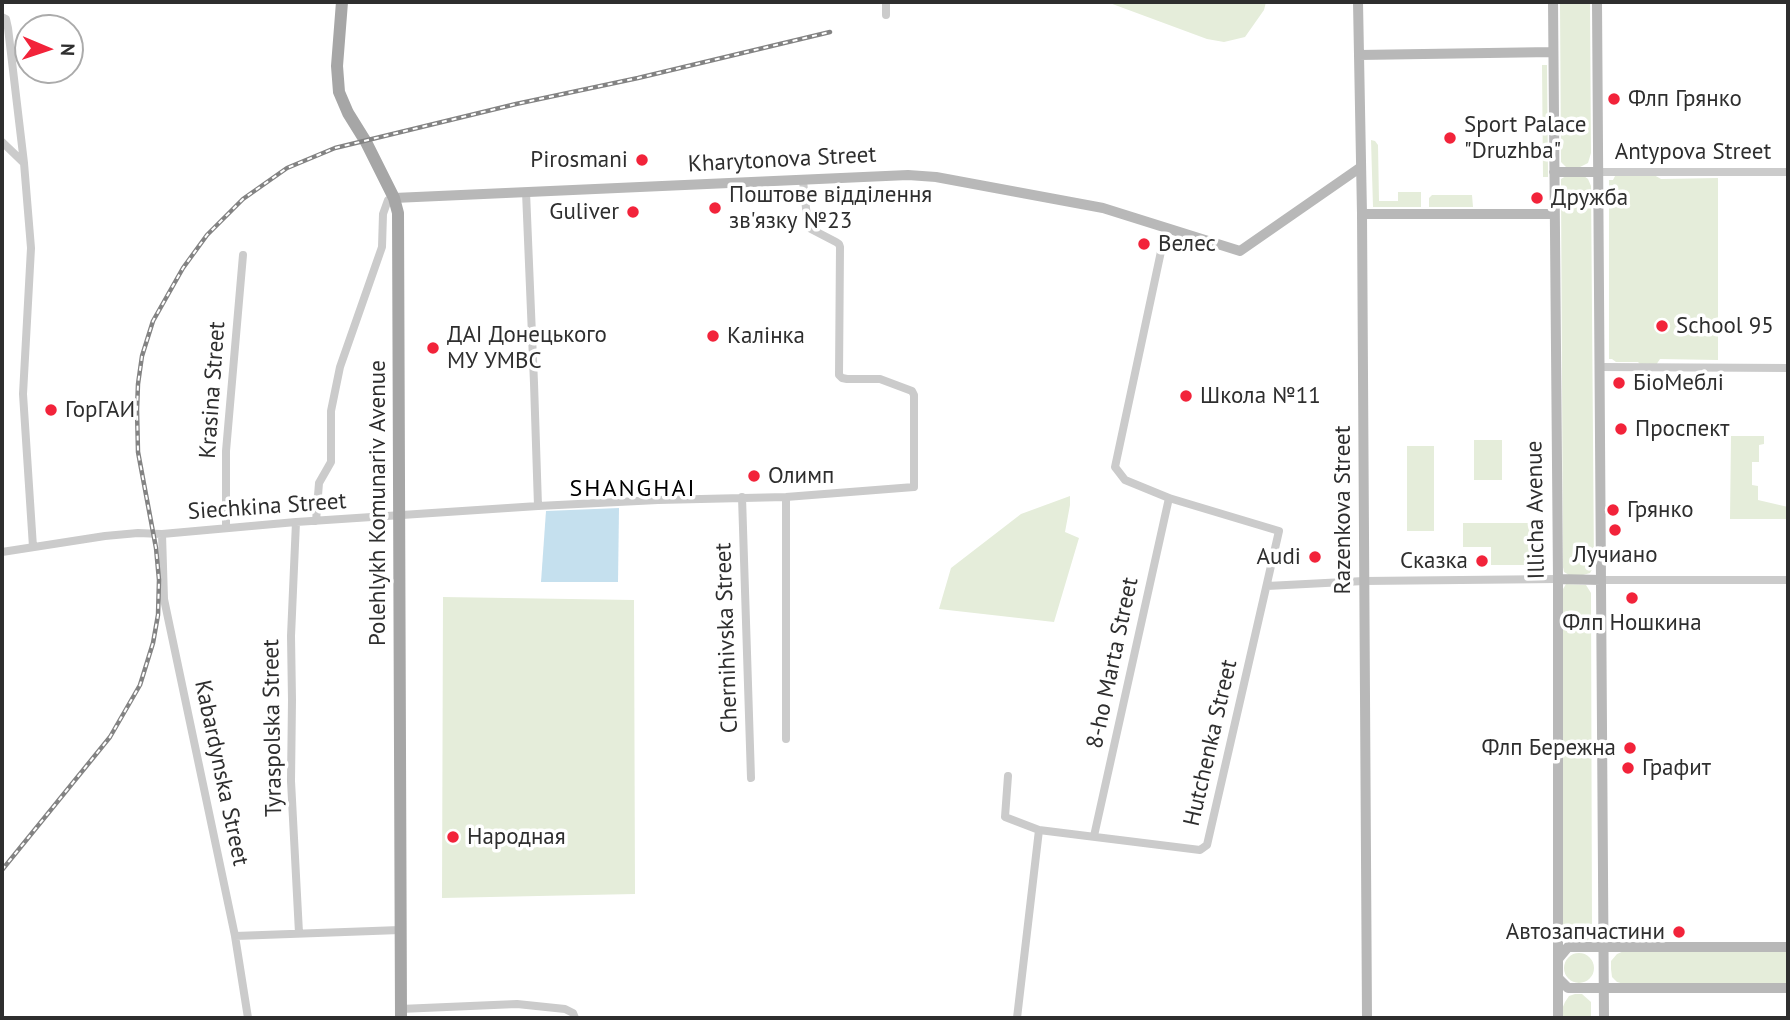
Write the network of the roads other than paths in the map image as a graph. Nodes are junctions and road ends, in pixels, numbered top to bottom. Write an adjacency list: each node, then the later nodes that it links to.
1 (342, 2): 18 (main road, Polehlykh Komunariv Avenue)
2 (886, 2): 6 (street)
3 (1357, 2): 9 (main road, Razenkova Street)
4 (1553, 2): 8 (main road, Illicha Avenue)
5 (1597, 2): 14 (main road)
6 (886, 15)
7 (2, 17): 11 (street)
8 (1553, 52): 9 (main road); 13 (main road, Illicha Avenue)
9 (1359, 55): 12 (main road, Razenkova Street)
10 (2, 142): 11 (street)
11 (24, 163): 34 (street)
12 (1361, 167): 19 (main road, Razenkova Street); 21 (main road, Kharytonova Street)
13 (1554, 172): 14 (main road); 20 (main road, Illicha Avenue)
14 (1598, 172): 15 (street, Antypova Street); 23 (main road)
15 (1788, 172)
16 (803, 181): 17 (main road, Kharytonova Street); 21 (main road, Kharytonova Street); 26 (street, Siechkina Street)
17 (526, 192): 18 (main road, Kharytonova Street); 28 (street)
18 (394, 198): 29 (main road, Polehlykh Komunariv Avenue); 30 (street)
19 (1362, 214): 20 (main road); 39 (main road, Razenkova Street)
20 (1555, 214): 36 (main road, Illicha Avenue)
21 (1166, 228): 27 (street)
22 (243, 255): 32 (street, Krasina Street)
23 (1600, 367): 24 (street); 37 (main road)
24 (1788, 368)
25 (742, 497): 26 (street, Siechkina Street); 28 (street, Siechkina Street); 43 (street, Chernihivska Street)
26 (786, 497): 41 (street)
27 (1169, 498): 40 (street, Hutchenka Street); 45 (street, 8-ho Marta Street)
28 (538, 506): 29 (street, Siechkina Street)
29 (399, 515): 30 (street, Siechkina Street); 46 (main road, Polehlykh Komunariv Avenue)
30 (316, 521): 31 (street, Siechkina Street)
31 (296, 522): 32 (street, Siechkina Street); 47 (street, Tyraspolska Street)
32 (226, 528): 33 (street, Siechkina Street)
33 (162, 534): 34 (street, Siechkina Street); 48 (street, Kabardynska Street)
34 (33, 547): 35 (street, Siechkina Street)
35 (2, 552)
36 (1558, 579): 37 (main road); 39 (street); 51 (main road, Illicha Avenue)
37 (1601, 580): 38 (street); 49 (main road)
38 (1788, 580)
39 (1364, 581): 40 (street); 59 (main road, Razenkova Street)
40 (1267, 586): 45 (street, Hutchenka Street)
41 (786, 739)
42 (1008, 776): 44 (street, Hutchenka Street)
43 (751, 778)
44 (1039, 830): 45 (street, Hutchenka Street); 58 (street)
45 (1094, 836)
46 (400, 930): 47 (street); 55 (main road, Polehlykh Komunariv Avenue)
47 (299, 933): 48 (street)
48 (236, 936): 56 (street, Kabardynska Street)
49 (1603, 947): 50 (main road); 51 (main road); 53 (main road)
50 (1788, 947)
51 (1558, 959): 52 (main road, Illicha Avenue)
52 (1558, 978): 53 (main road); 60 (main road, Illicha Avenue)
53 (1603, 988): 54 (main road); 61 (main road)
54 (1788, 988)
55 (401, 1014): 57 (street)
56 (248, 1018)
57 (575, 1018)
58 (1017, 1018)
59 (1367, 1018)
60 (1558, 1018)
61 (1604, 1018)

